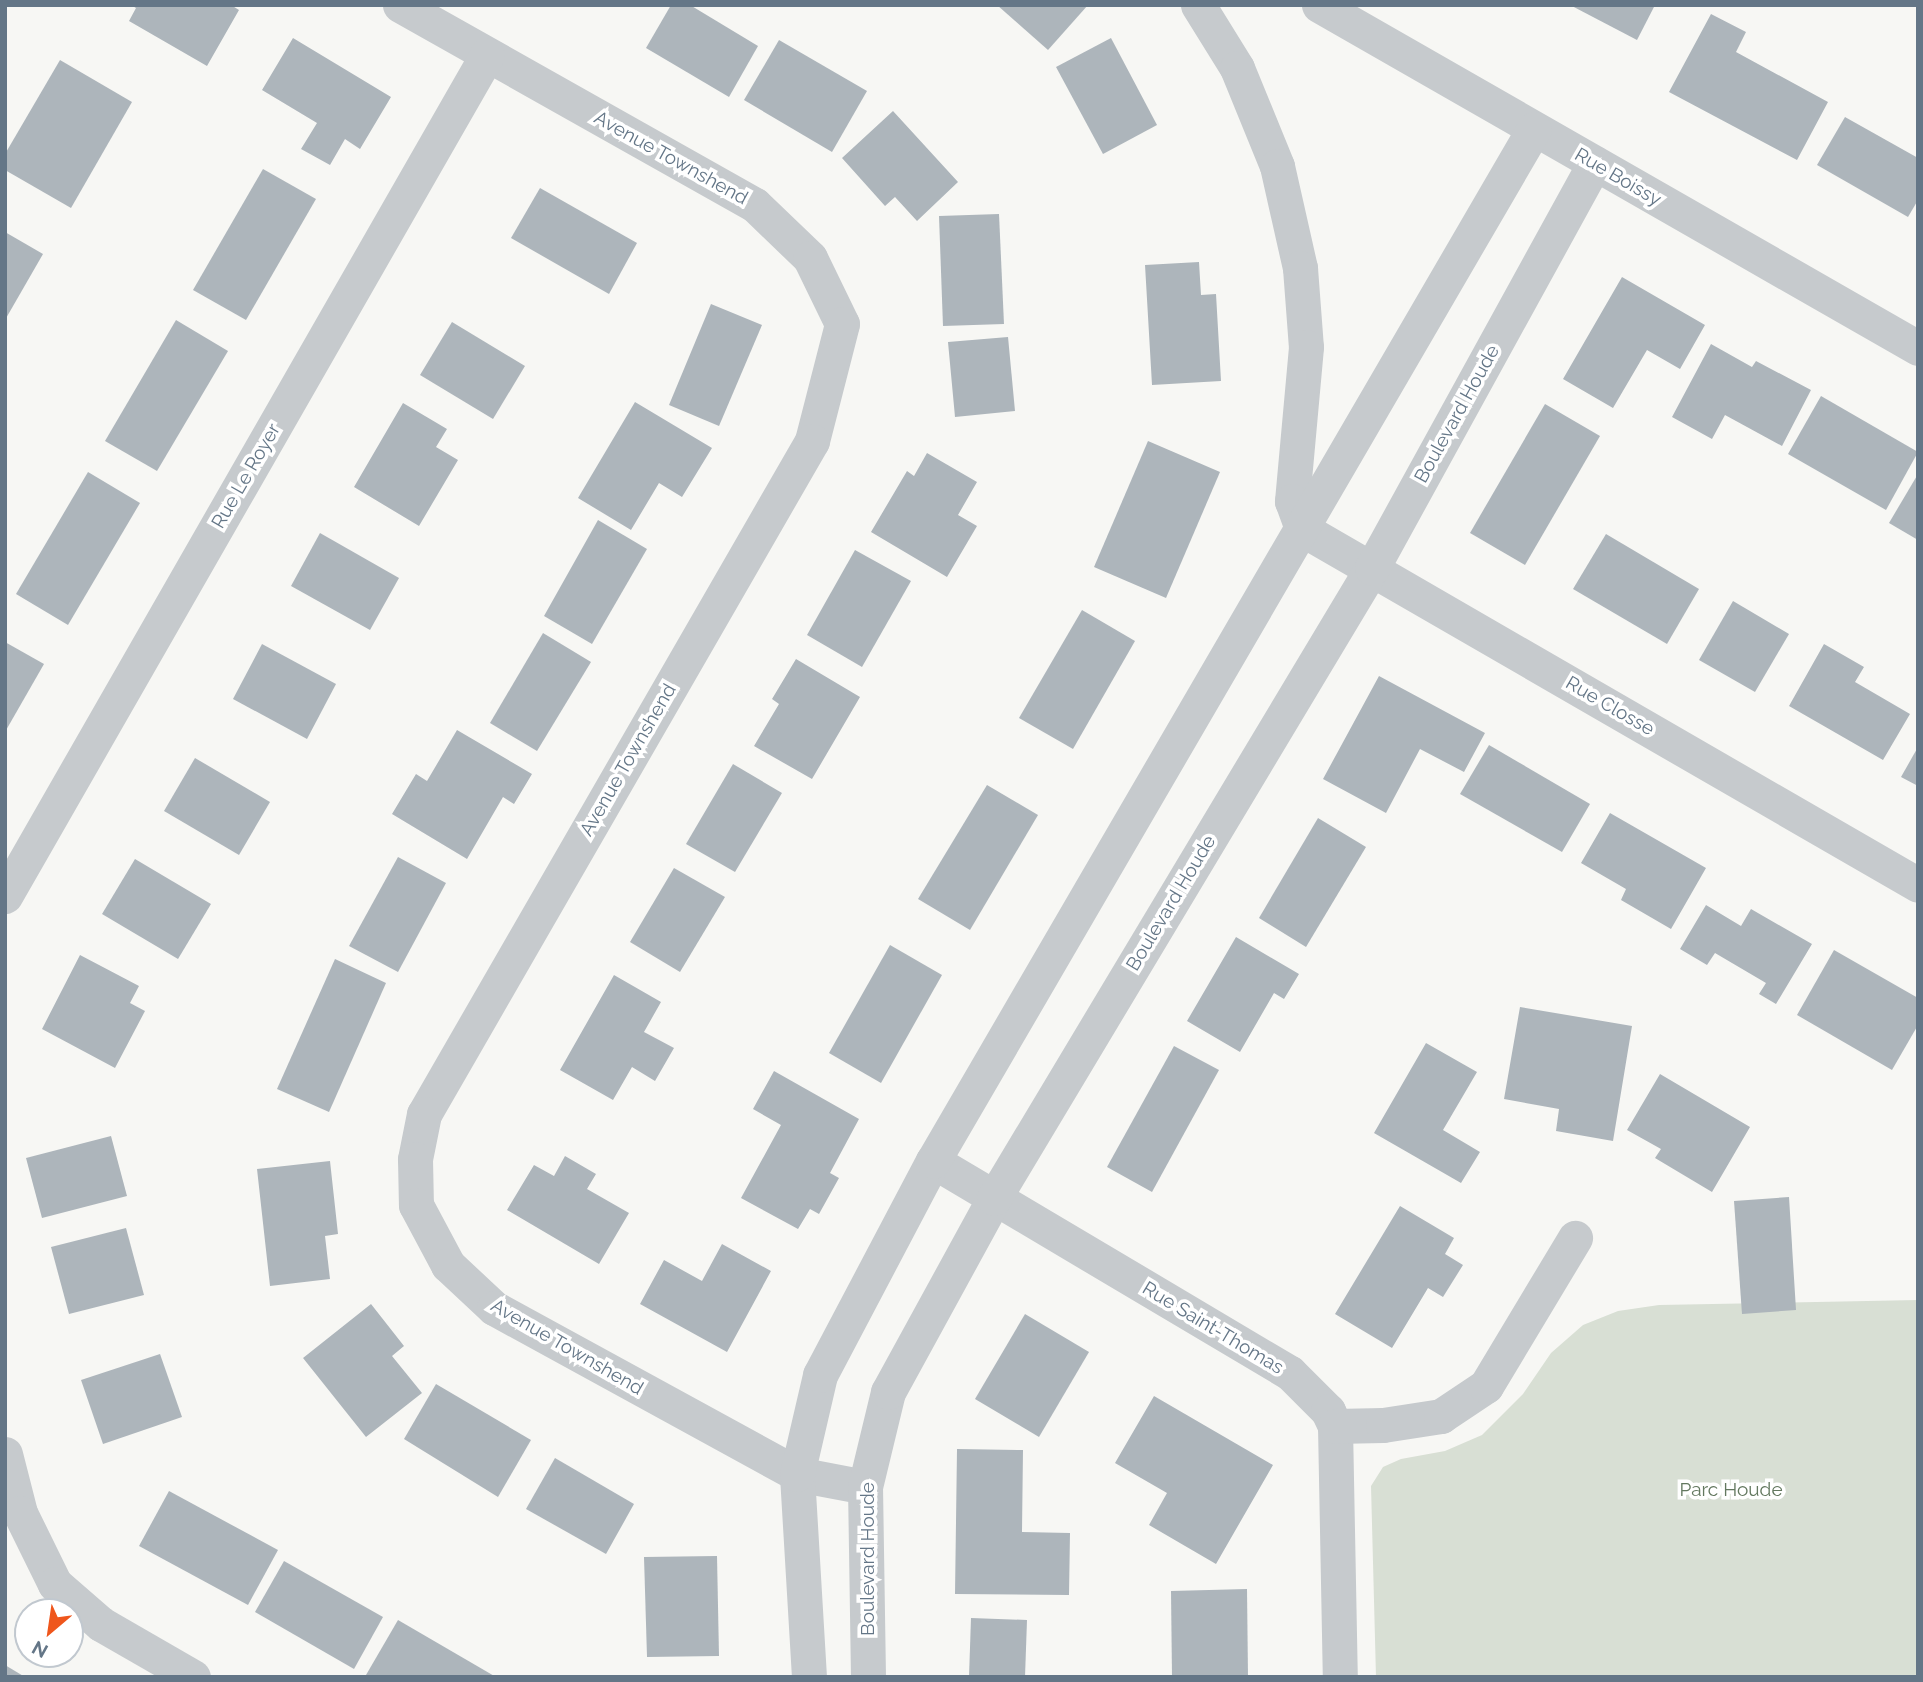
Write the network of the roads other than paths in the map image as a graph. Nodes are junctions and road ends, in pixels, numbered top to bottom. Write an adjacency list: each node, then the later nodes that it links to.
1 (400, 5): 4 (street, Avenue Townshend)
2 (1198, 5): 8 (street)
3 (1319, 5): 5 (street, Rue Boissy)
4 (487, 55): 11 (street, Rue Le Royer); 17 (street, Avenue Townshend)
5 (1534, 129): 6 (street, Rue Boissy); 8 (street)
6 (1595, 163): 7 (street, Rue Boissy); 9 (street, Boulevard Houde)
7 (1918, 348)
8 (1303, 528): 9 (street, Rue Closse); 12 (street)
9 (1372, 568): 10 (street, Rue Closse); 13 (street, Boulevard Houde)
10 (1918, 885)
11 (5, 896)
12 (933, 1161): 13 (street, Rue Saint-Thomas); 17 (street)
13 (993, 1198): 15 (street, Rue Saint-Thomas); 18 (street, Boulevard Houde)
14 (1575, 1238): 15 (street)
15 (1335, 1426): 22 (street)
16 (5, 1454): 19 (street)
17 (797, 1474): 18 (street, Avenue Townshend); 20 (street)
18 (865, 1487): 21 (street, Boulevard Houde)
19 (192, 1677)
20 (808, 1677)
21 (868, 1677)
22 (1340, 1677)

